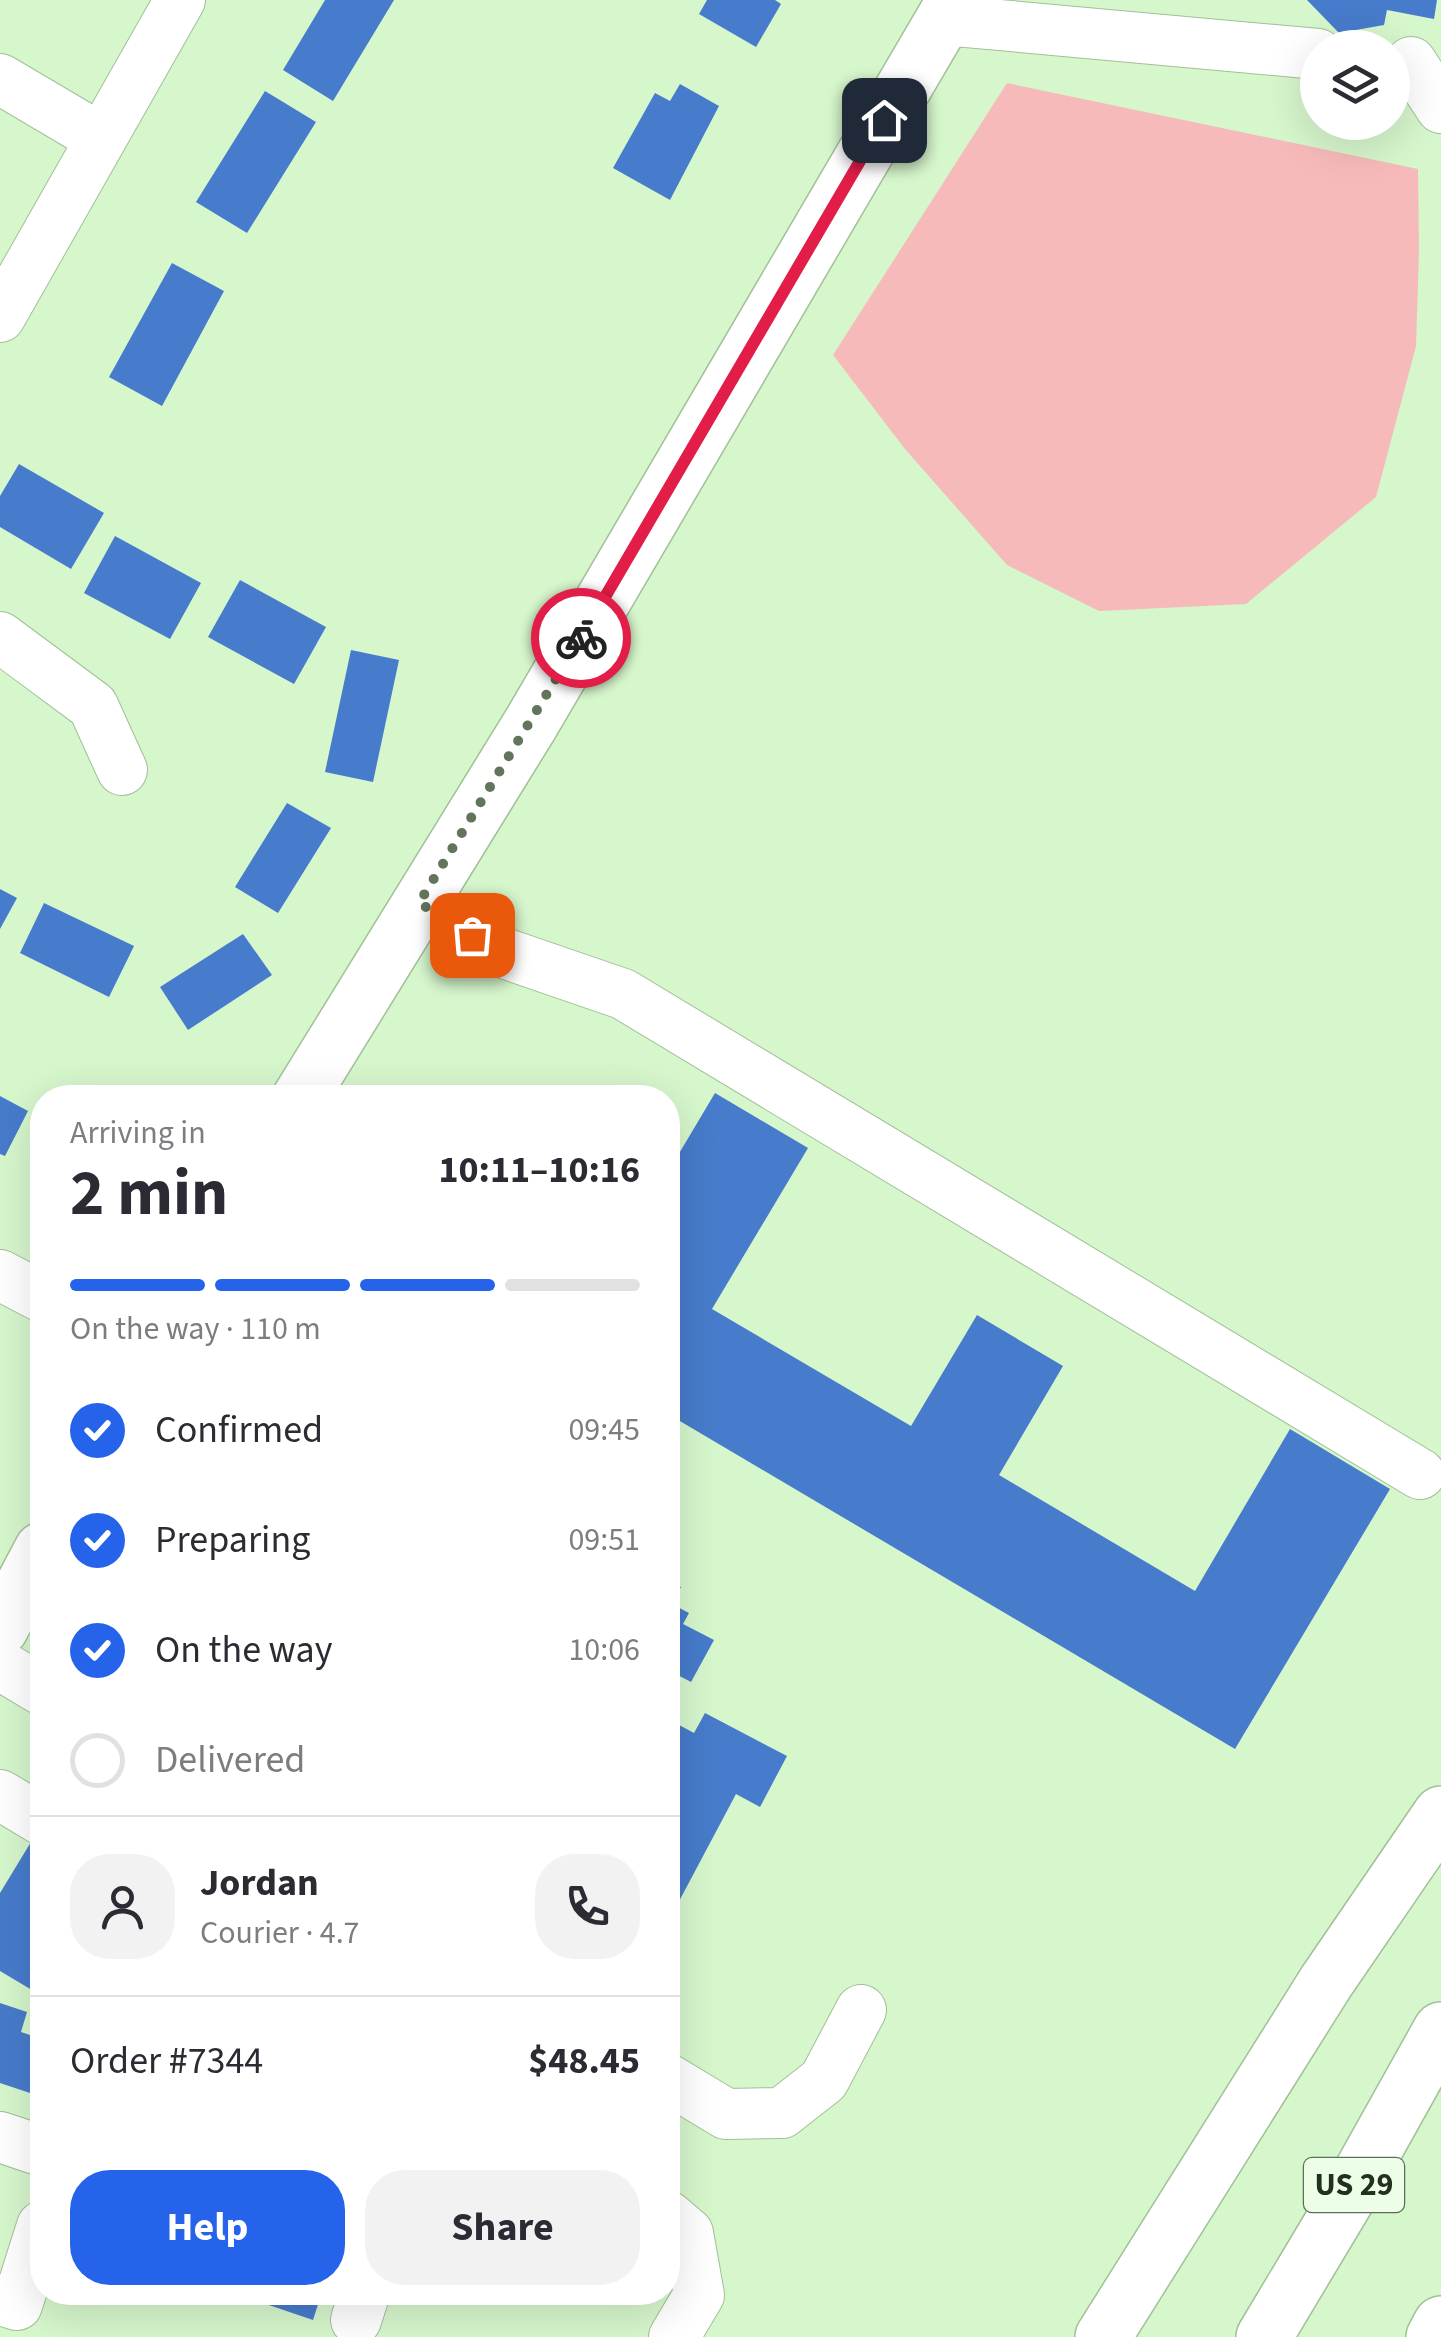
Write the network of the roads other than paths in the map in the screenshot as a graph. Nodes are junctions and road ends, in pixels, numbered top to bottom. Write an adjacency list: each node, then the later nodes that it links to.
1 (180, 0): 7 (street)
2 (950, 10): 3 (street); 11 (main road)
3 (1300, 52)
4 (1415, 60): 6 (street)
5 (0, 79): 7 (street)
6 (1441, 108)
7 (100, 138): 8 (street)
8 (0, 317)
9 (0, 637): 10 (street)
10 (122, 770)
11 (419, 903): 12 (main road); 15 (street)
12 (308, 1085)
13 (0, 1275): 14 (street)
14 (30, 1291)
15 (1420, 1474)
16 (30, 1576): 17 (main road)
17 (0, 1629)
18 (0, 1665): 19 (street)
19 (30, 1683)
20 (0, 1795): 21 (street)
21 (30, 1813)
22 (1441, 1814): 33 (main road)
23 (861, 2010): 25 (street)
24 (1441, 2030): 34 (main road, US 29)
25 (680, 2086)
26 (0, 2138): 27 (street)
27 (30, 2147)
28 (680, 2226): 32 (street)
29 (30, 2256): 30 (street)
30 (7, 2314)
31 (1441, 2324): 35 (main road)
32 (674, 2337)
33 (1102, 2337)
34 (1264, 2337)
35 (1434, 2337)

